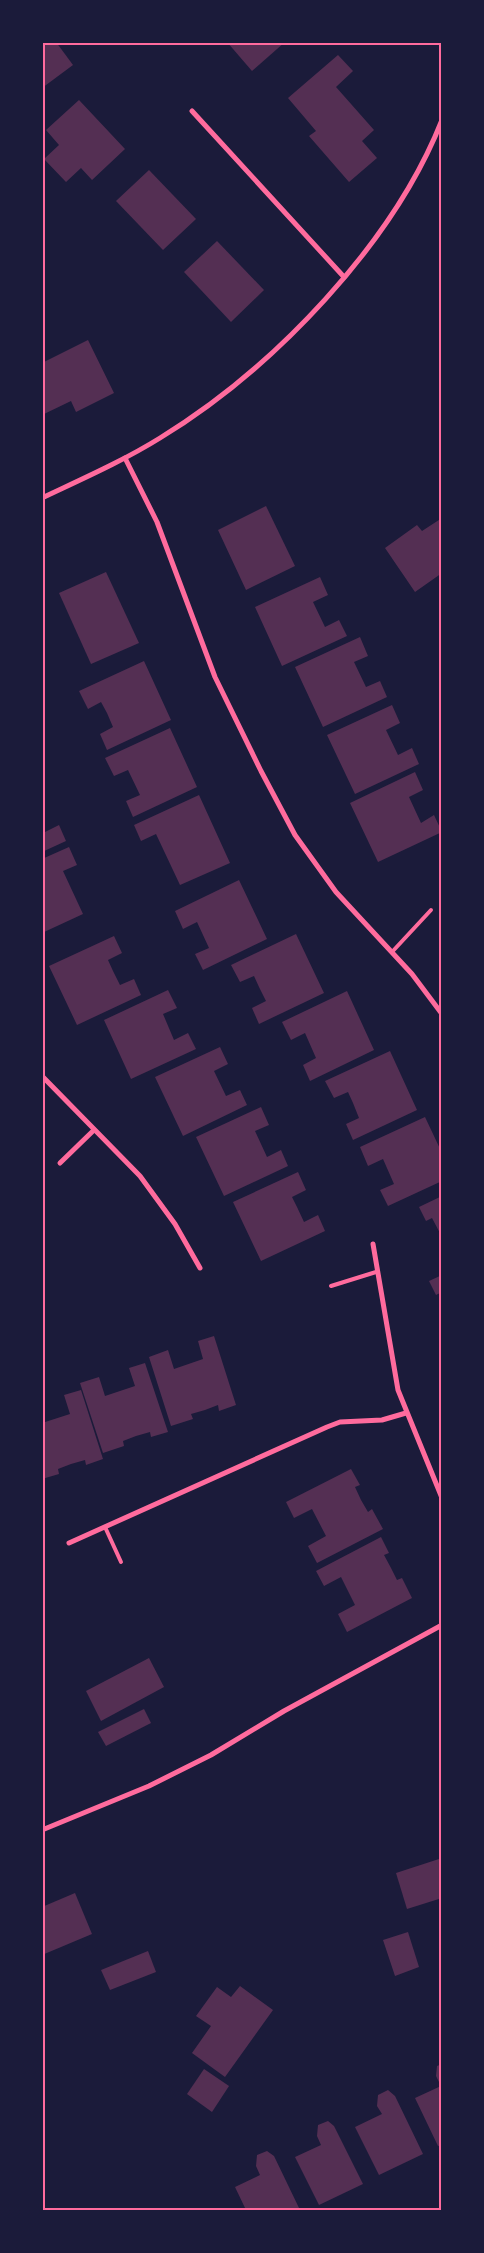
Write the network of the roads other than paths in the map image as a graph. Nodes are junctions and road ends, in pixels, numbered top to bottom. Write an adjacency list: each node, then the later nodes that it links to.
1 (192, 111): 3 (street)
2 (442, 120): 3 (street)
3 (344, 277): 4 (street)
4 (125, 458): 5 (street); 7 (street)
5 (42, 498)
6 (430, 910): 7 (lane)
7 (392, 952): 8 (street)
8 (442, 1014)
9 (42, 1076): 10 (street)
10 (94, 1130): 11 (street); 13 (street)
11 (60, 1163)
12 (373, 1244): 14 (street)
13 (200, 1268)
14 (376, 1272): 15 (lane); 16 (street)
15 (332, 1286)
16 (406, 1413): 17 (street); 18 (street)
17 (442, 1498)
18 (105, 1527): 19 (street); 20 (lane)
19 (69, 1543)
20 (121, 1562)
21 (442, 1625): 22 (street)
22 (42, 1830)

